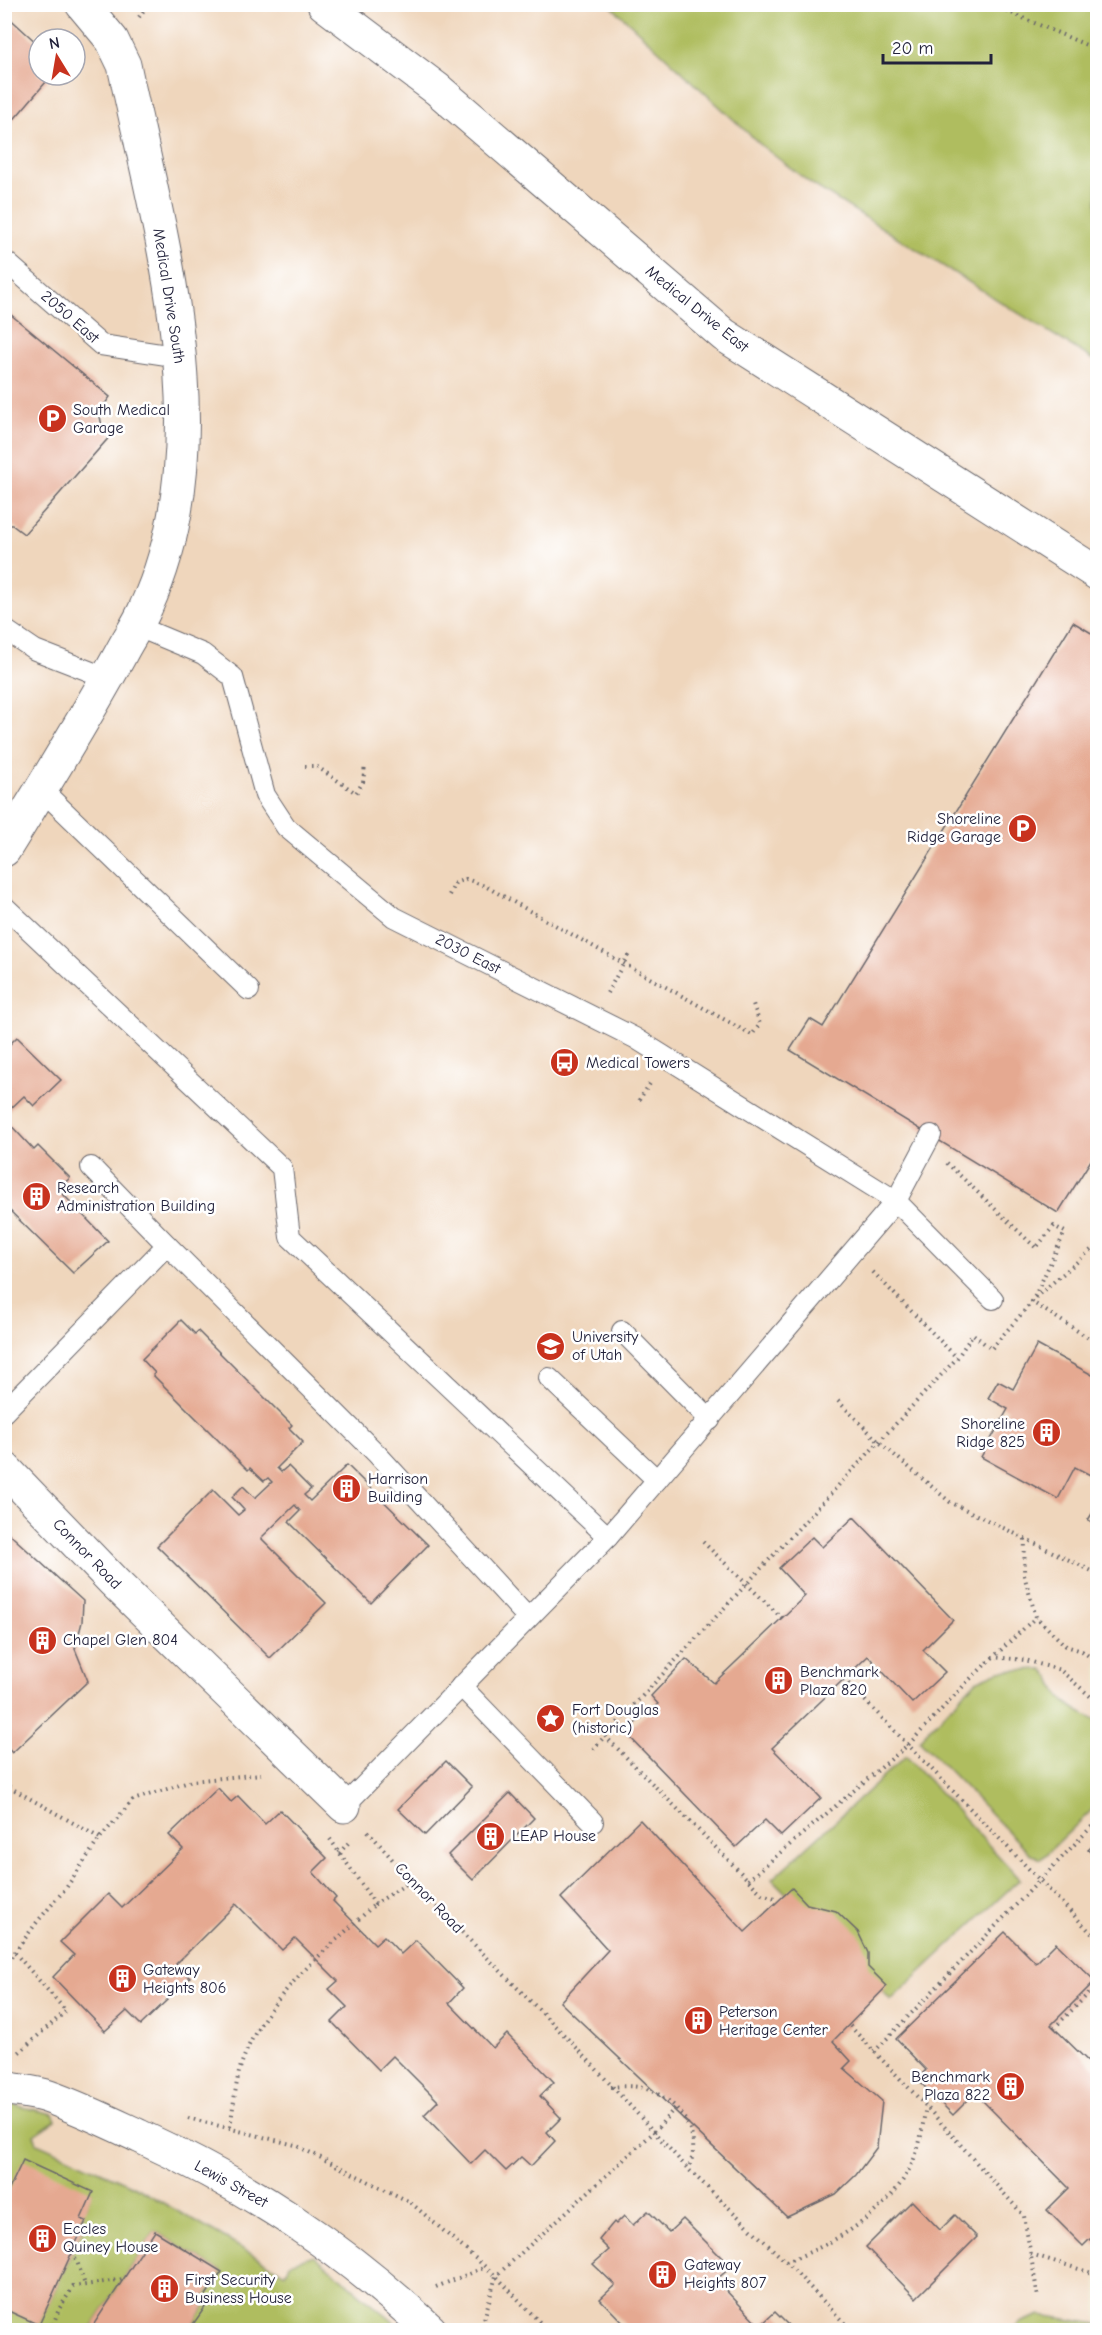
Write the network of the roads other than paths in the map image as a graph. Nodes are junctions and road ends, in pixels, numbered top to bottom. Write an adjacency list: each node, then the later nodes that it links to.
1 (82, 4): 4 (street, Medical Drive South)
2 (324, 4): 5 (street, Medical Drive East)
3 (4, 260): 4 (lane, 2050 East)
4 (180, 357): 6 (street, Medical Drive South)
5 (1098, 574)
6 (136, 626): 8 (street, Medical Drive South); 15 (lane, 2030 East)
7 (4, 629): 8 (lane)
8 (107, 678): 9 (street, Medical Drive South)
9 (41, 789): 10 (street, Medical Drive South); 12 (lane)
10 (4, 850)
11 (4, 906): 24 (lane)
12 (249, 990)
13 (931, 1135): 15 (lane)
14 (91, 1167): 16 (lane)
15 (896, 1201): 17 (lane, 2030 East); 21 (lane)
16 (167, 1245): 20 (lane); 25 (lane)
17 (993, 1299)
18 (622, 1331): 21 (lane)
19 (549, 1378): 23 (lane)
20 (4, 1412)
21 (710, 1420): 23 (lane)
22 (4, 1468): 27 (street, Connor Road)
23 (657, 1480): 24 (lane)
24 (608, 1537): 25 (lane)
25 (528, 1618): 26 (lane)
26 (462, 1686): 27 (lane); 28 (lane)
27 (344, 1806)
28 (593, 1822)
29 (9, 2073): 30 (street, Lewis Street)
30 (430, 2331)

